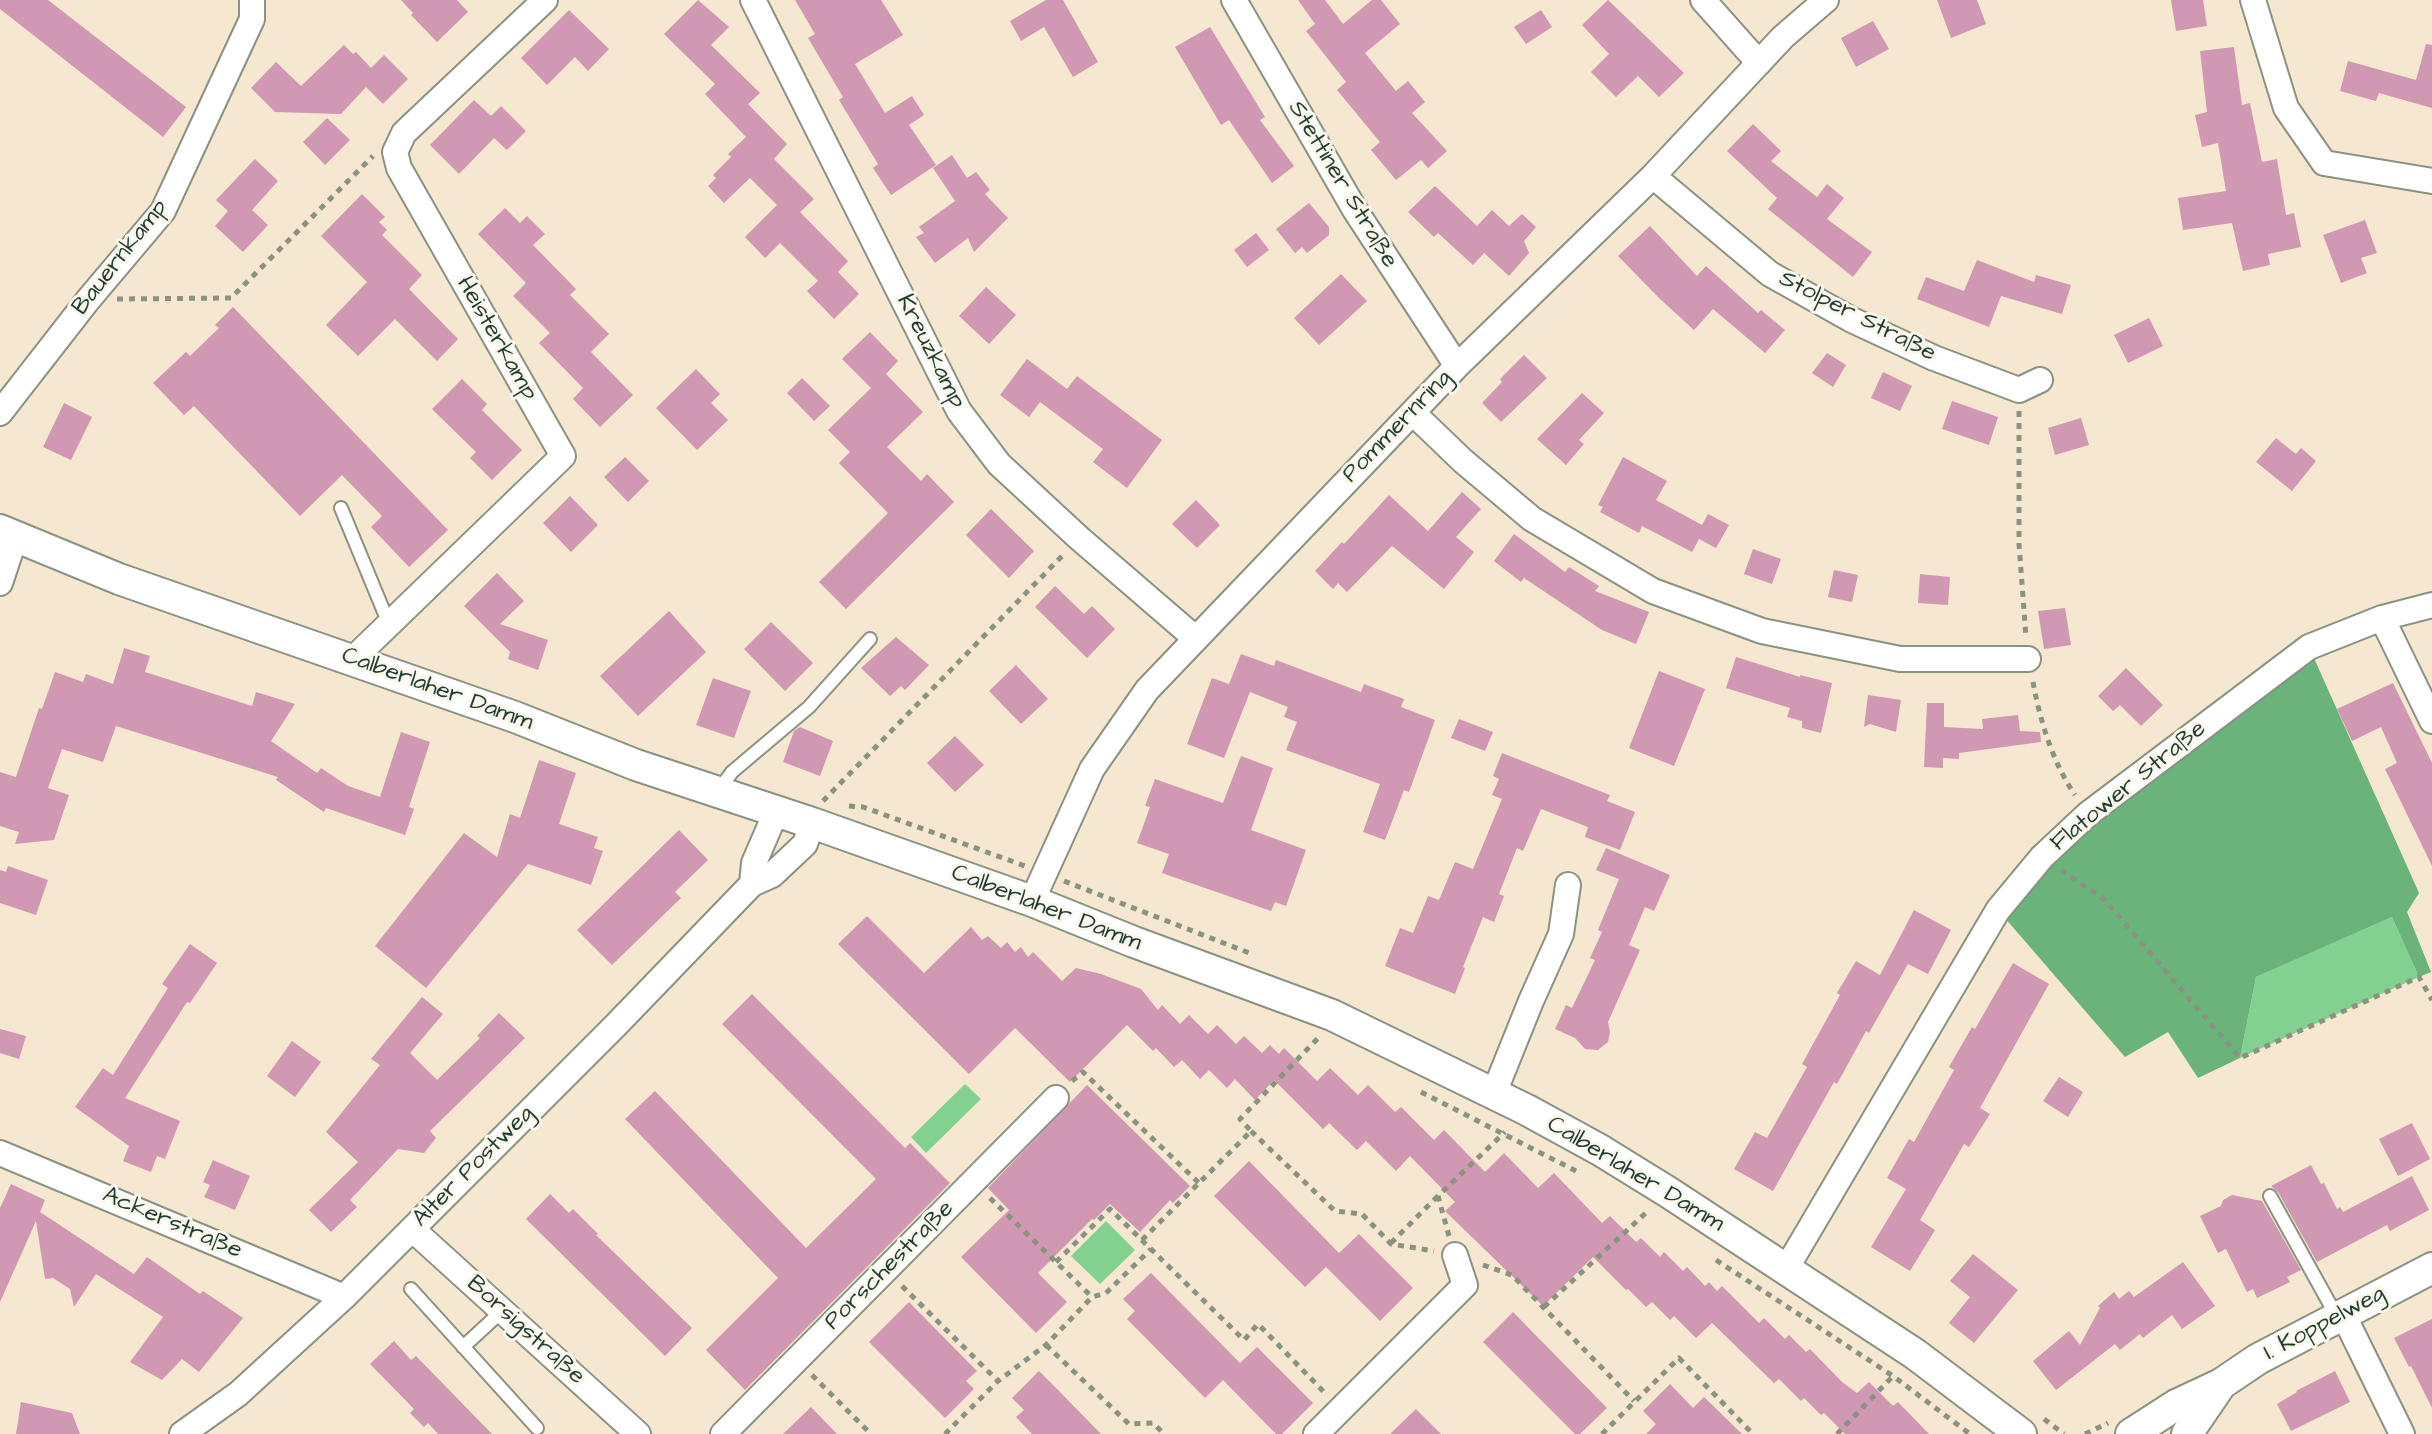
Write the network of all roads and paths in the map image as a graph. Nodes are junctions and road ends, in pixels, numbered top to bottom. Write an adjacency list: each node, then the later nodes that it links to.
1 (252, 0): 12 (street, Bauernkamp)
2 (545, 0): 9 (street)
3 (753, 0): 19 (street, Kreuzkamp)
4 (1234, 0): 13 (street, Stettiner Straße)
5 (1703, 0): 8 (street)
6 (1826, 0): 8 (street, Pommernring)
7 (2253, 0): 11 (street)
8 (1759, 63): 10 (street, Pommernring)
9 (395, 152): 12 (path); 23 (street, Heisterkamp)
10 (1653, 176): 13 (street, Pommernring); 14 (street, Stolper Straße)
11 (2432, 181)
12 (88, 300): 15 (street, Bauernkamp)
13 (1457, 366): 16 (street, Pommernring)
14 (2029, 385): 26 (path)
15 (0, 413)
16 (1413, 413): 24 (street, Pommernring); 26 (street)
17 (341, 508): 23 (lane)
18 (7, 534): 20 (street); 27 (street, Calberlaher Damm)
19 (1079, 538): 24 (street, Kreuzkamp); 32 (path)
20 (0, 583)
21 (2432, 605): 22 (street, Flatower Straße)
22 (2382, 618): 28 (street); 31 (street, Flatower Straße)
23 (389, 624): 27 (street, Heisterkamp)
24 (1195, 638): 36 (street, Pommernring)
25 (870, 639): 29 (lane)
26 (2028, 659): 31 (path)
27 (352, 660): 29 (street, Calberlaher Damm)
28 (2432, 721)
29 (717, 792): 30 (street, Calberlaher Damm)
30 (776, 812): 32 (street, Calberlaher Damm); 34 (street)
31 (2088, 814): 33 (street, Flatower Straße)
32 (812, 823): 34 (street, Alter Postweg); 36 (street, Calberlaher Damm)
33 (2042, 857): 37 (path); 63 (street, Flatower Straße)
34 (752, 884): 55 (street, Alter Postweg)
35 (1568, 885): 40 (street)
36 (1032, 901): 38 (street, Calberlaher Damm)
37 (2432, 1000)
38 (1332, 1015): 40 (street, Calberlaher Damm); 43 (path)
39 (1418, 1090): 44 (path)
40 (1494, 1093): 42 (street, Calberlaher Damm)
41 (1056, 1098): 47 (street, Porschestraße); 48 (path)
42 (1527, 1110): 44 (path); 49 (street, Calberlaher Damm)
43 (1251, 1131): 48 (path); 57 (path)
44 (1503, 1133): 46 (path); 50 (path)
45 (0, 1153): 66 (street, Ackerstraße)
46 (1584, 1175)
47 (973, 1182): 61 (path); 64 (street, Porschestraße)
48 (1199, 1183): 56 (path)
49 (1668, 1192): 53 (path); 63 (street, Calberlaher Damm)
50 (1438, 1196): 57 (path); 59 (path)
51 (2270, 1196): 70 (lane)
52 (1634, 1205): 53 (path)
53 (1646, 1213): 54 (path); 68 (path)
54 (1659, 1221)
55 (412, 1229): 66 (street, Alter Postweg); 69 (street, Borsigstraße)
56 (1142, 1240): 58 (path); 61 (path)
57 (1391, 1244): 59 (path)
58 (1151, 1249): 67 (path); 79 (path)
59 (1455, 1255): 68 (path); 79 (street)
60 (1711, 1256): 75 (path)
61 (1056, 1262): 67 (path)
62 (2432, 1268): 70 (street, I. Koppelweg)
63 (1786, 1269): 73 (street, Calberlaher Damm)
64 (886, 1270): 74 (street, Porschestraße); 76 (path)
65 (411, 1289): 72 (lane)
66 (344, 1297): 81 (street, Alter Postweg)
67 (1092, 1297): 71 (path)
68 (1544, 1307): 78 (path)
69 (502, 1311): 72 (lane); 82 (street, Borsigstraße)
70 (2340, 1316): 77 (street, I. Koppelweg); 95 (street)
71 (1046, 1345): 76 (path); 86 (path)
72 (463, 1347): 80 (lane)
73 (1915, 1354): 75 (path); 92 (street, Calberlaher Damm)
74 (797, 1360): 83 (street, Porschestraße); 84 (path)
75 (1893, 1376): 90 (path); 91 (path)
76 (998, 1381): 85 (path)
77 (2221, 1384): 93 (street, I. Koppelweg); 94 (street, I. Koppelweg)
78 (1634, 1401): 88 (path); 89 (path)
79 (1340, 1408): 87 (street)
80 (537, 1428)
81 (182, 1434)
82 (638, 1434)
83 (723, 1434)
84 (871, 1434)
85 (945, 1434)
86 (1164, 1434)
87 (1316, 1434)
88 (1602, 1434)
89 (1753, 1434)
90 (1837, 1434)
91 (1970, 1434)
92 (2021, 1434)
93 (2131, 1434)
94 (2187, 1434)
95 (2402, 1434)

